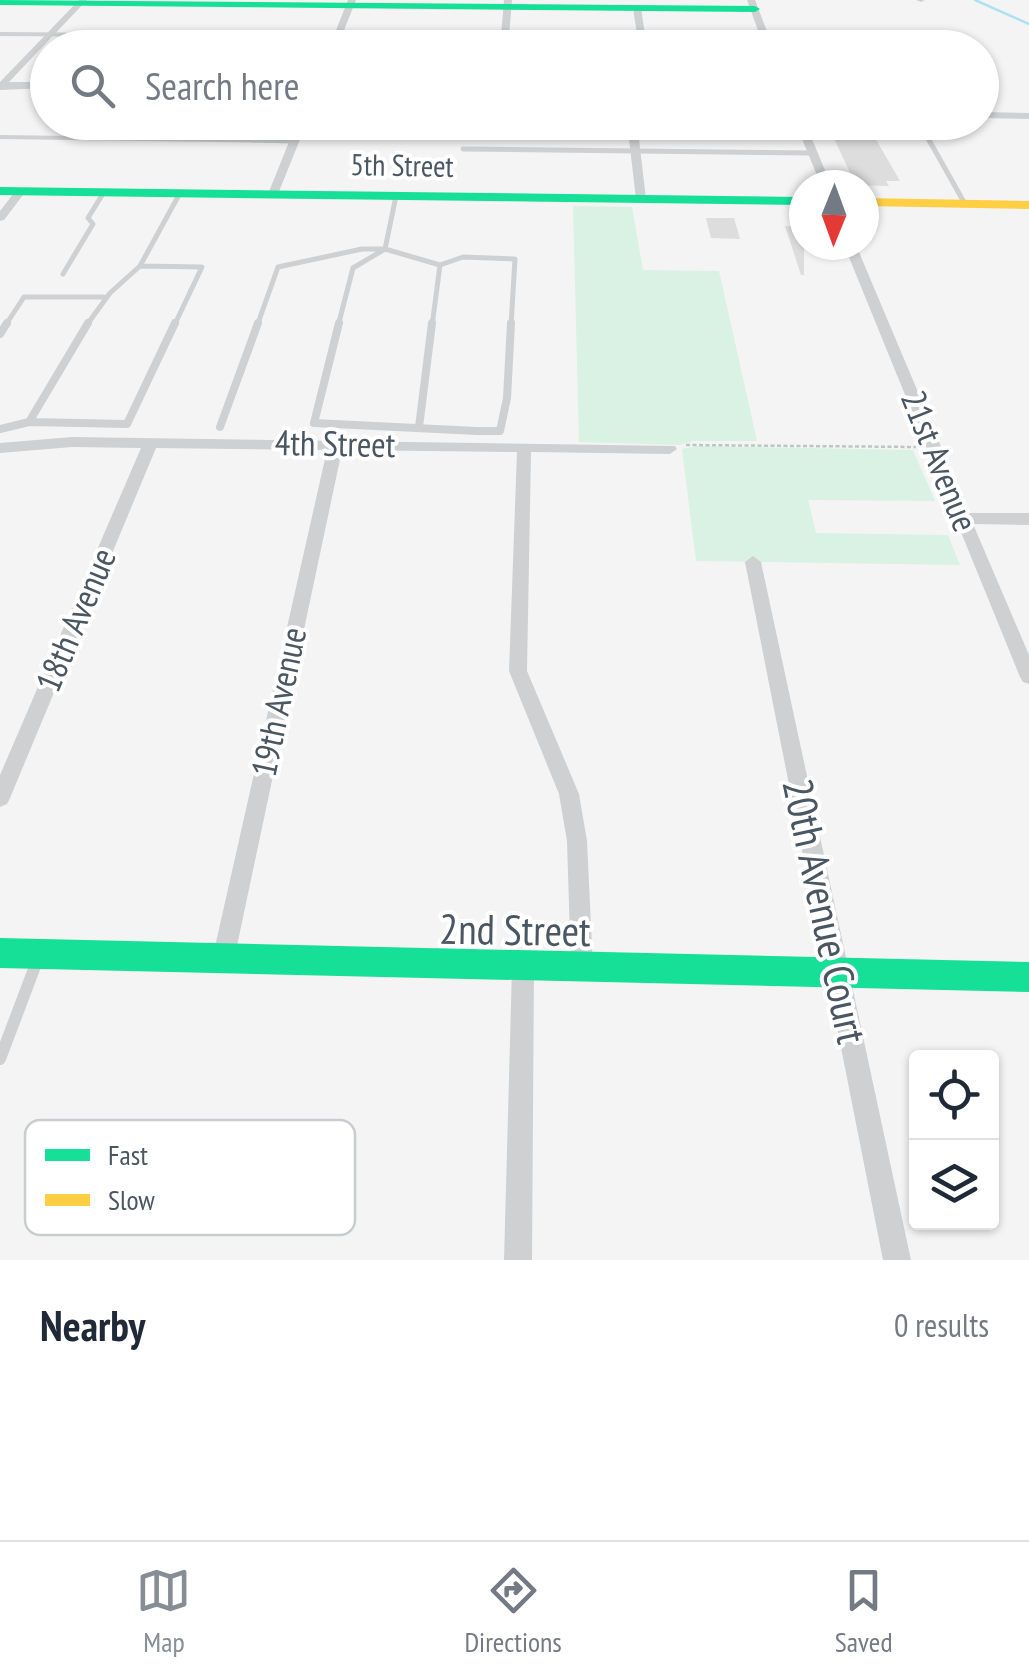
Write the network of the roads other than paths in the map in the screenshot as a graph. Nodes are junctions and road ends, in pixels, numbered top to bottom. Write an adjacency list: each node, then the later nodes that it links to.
1 (0, 2): 2 (street)
2 (82, 2): 3 (street); 7 (street)
3 (351, 3): 4 (street); 8 (street)
4 (508, 3): 6 (street); 9 (street)
5 (753, 5): 6 (street); 11 (street)
6 (637, 8): 10 (street)
7 (53, 30)
8 (340, 30)
9 (505, 30)
10 (641, 30)
11 (763, 30)
12 (0, 34): 13 (lane)
13 (30, 34)
14 (30, 54): 15 (street)
15 (1, 85): 16 (street)
16 (30, 85)
17 (999, 116): 18 (street)
18 (1029, 116)
19 (0, 137): 20 (lane)
20 (30, 137)
21 (220, 140): 25 (lane)
22 (634, 140): 27 (street)
23 (807, 140): 28 (street)
24 (928, 140): 38 (lane)
25 (294, 141): 33 (street)
26 (464, 149): 27 (lane)
27 (635, 150): 28 (lane); 35 (street)
28 (812, 153): 29 (street)
29 (819, 170)
30 (11, 191): 31 (street, 5th Street); 40 (street)
31 (104, 192): 32 (street, 5th Street); 45 (lane)
32 (180, 193): 33 (street, 5th Street); 44 (lane)
33 (273, 194): 34 (street, 5th Street)
34 (396, 196): 35 (street, 5th Street); 41 (lane)
35 (641, 199): 36 (street, 5th Street)
36 (789, 201)
37 (879, 202): 38 (street)
38 (965, 204): 39 (street)
39 (1029, 204)
40 (0, 218)
41 (385, 249): 43 (lane); 49 (lane); 50 (lane)
42 (856, 260): 57 (street, 21st Avenue)
43 (440, 265): 50 (lane); 50 (lane)
44 (140, 266): 46 (lane); 48 (lane)
45 (62, 274)
46 (104, 297): 47 (lane); 48 (lane)
47 (0, 334)
48 (29, 422): 51 (lane)
49 (220, 427)
50 (418, 427)
51 (0, 428)
52 (151, 442): 53 (street, 4th Street); 55 (street, 4th Street); 61 (street, 18th Avenue)
53 (336, 444): 54 (street, 4th Street); 64 (street, 19th Avenue)
54 (524, 447): 56 (street, 4th Street); 66 (street)
55 (0, 448)
56 (670, 450)
57 (962, 518): 58 (street); 60 (street, 21st Avenue)
58 (1029, 519)
59 (752, 562): 67 (street, 20th Avenue Court)
60 (1029, 677)
61 (0, 798)
62 (0, 953): 63 (street, 2nd Street)
63 (39, 954): 64 (street, 2nd Street); 69 (lane)
64 (223, 960): 65 (street, 2nd Street)
65 (523, 968): 66 (street, 2nd Street); 70 (street)
66 (582, 968): 67 (street, 2nd Street)
67 (836, 972): 68 (street, 2nd Street); 71 (street, 20th Avenue Court)
68 (1029, 977)
69 (0, 1060)
70 (518, 1260)
71 (896, 1260)

